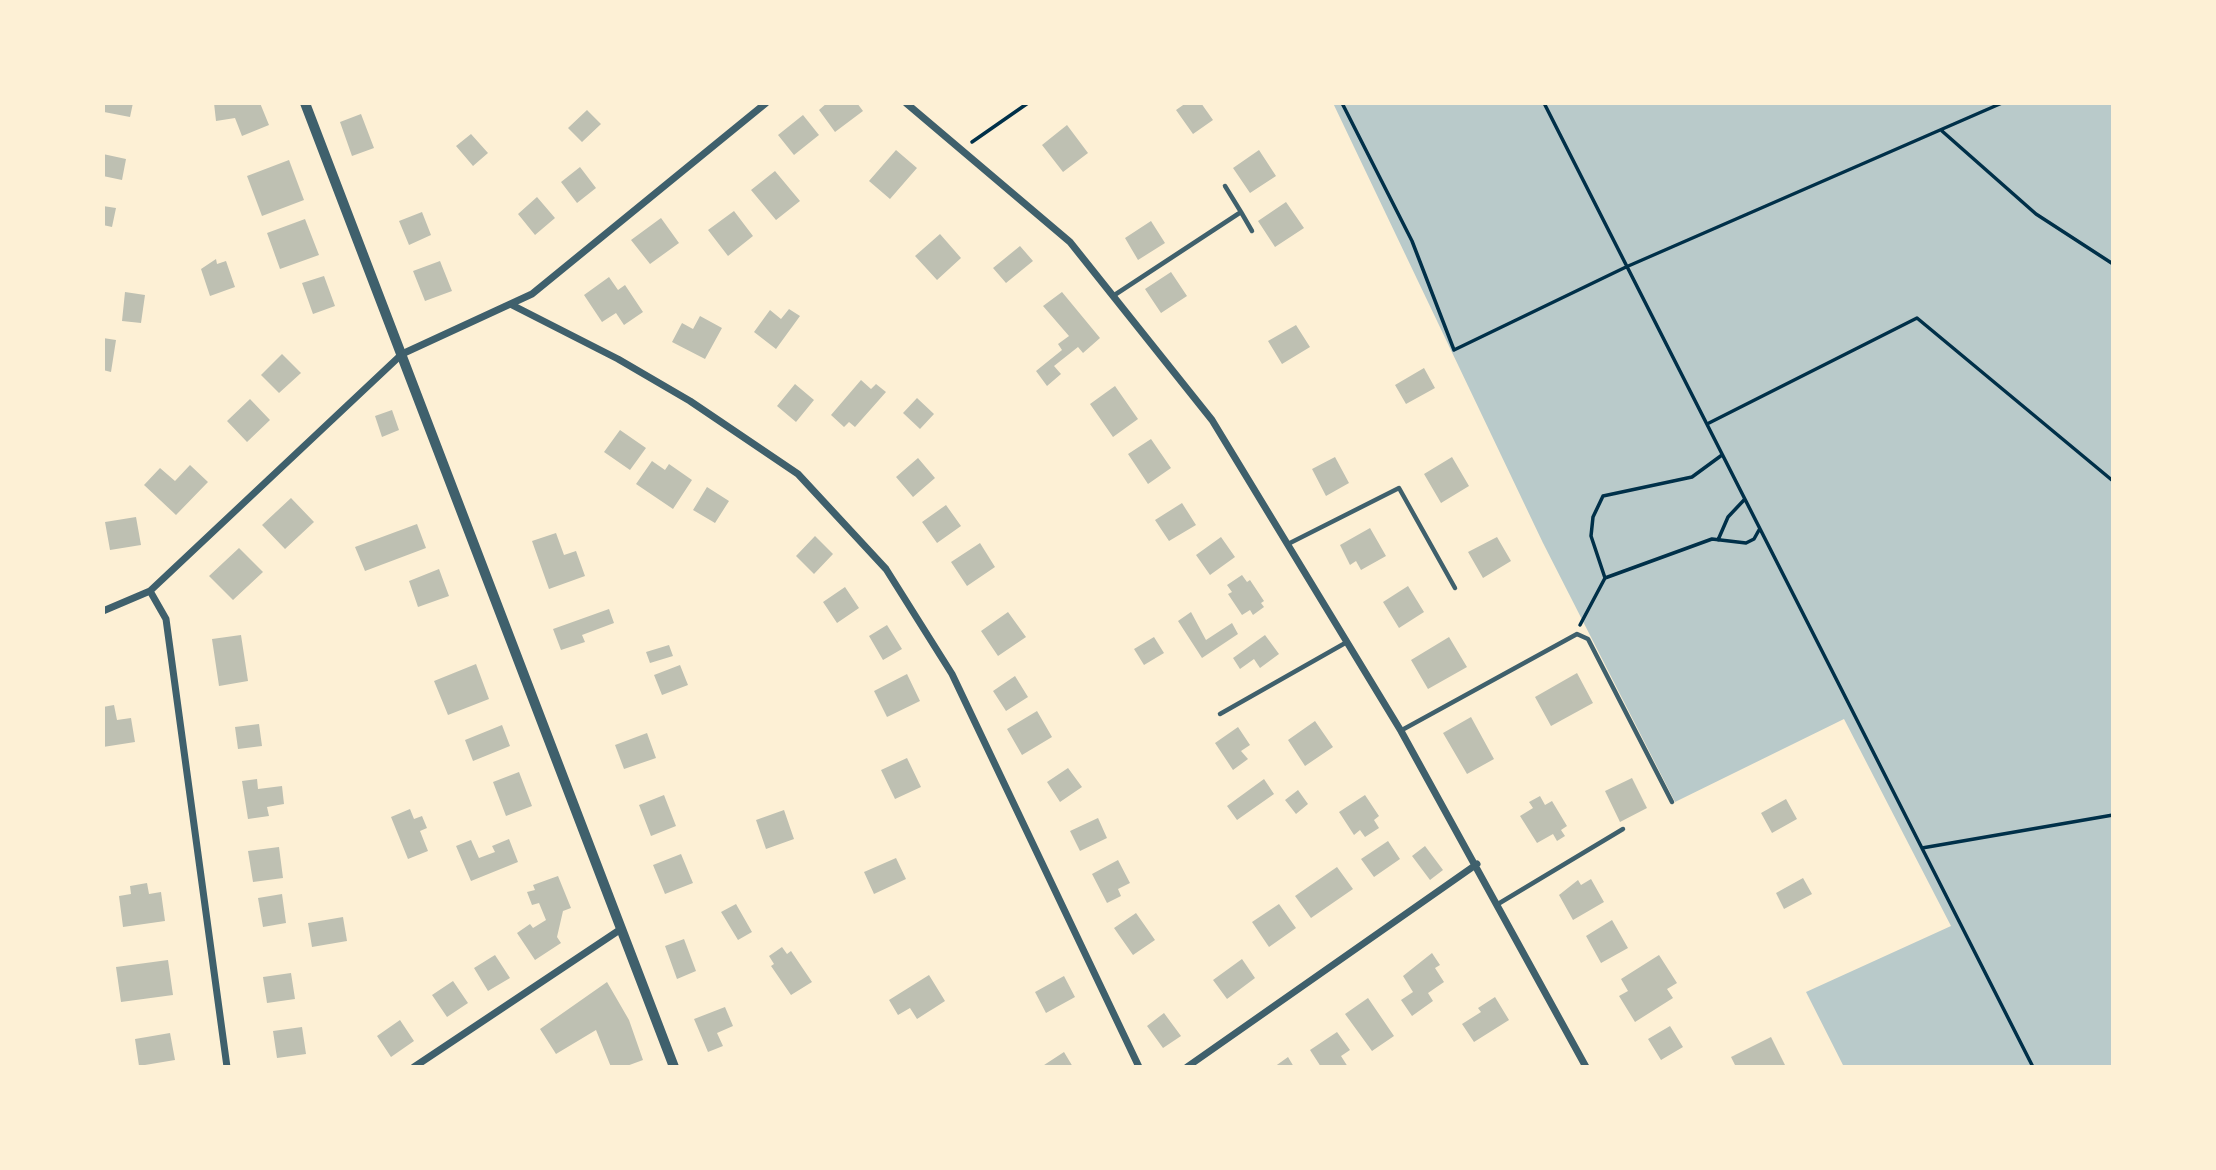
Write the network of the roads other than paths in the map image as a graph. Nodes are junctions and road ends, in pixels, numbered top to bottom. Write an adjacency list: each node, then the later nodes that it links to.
1 (306, 103): 9 (street)
2 (766, 103): 8 (street)
3 (906, 103): 7 (street)
4 (1225, 186): 5 (lane)
5 (1241, 212): 6 (lane); 7 (lane)
6 (1252, 231)
7 (1113, 296): 10 (street)
8 (512, 306): 9 (street); 25 (street)
9 (402, 354): 12 (street); 21 (street)
10 (1287, 545): 11 (lane); 14 (street)
11 (1455, 588)
12 (150, 592): 13 (street); 22 (street)
13 (103, 611)
14 (1347, 642): 15 (lane); 16 (street)
15 (1220, 714)
16 (1401, 731): 17 (lane); 19 (street)
17 (1672, 802)
18 (1623, 829): 20 (lane)
19 (1477, 864): 20 (street); 26 (street)
20 (1498, 904): 27 (street)
21 (621, 929): 23 (street); 24 (street)
22 (227, 1067)
23 (414, 1067)
24 (674, 1067)
25 (1139, 1067)
26 (1187, 1067)
27 (1586, 1067)

